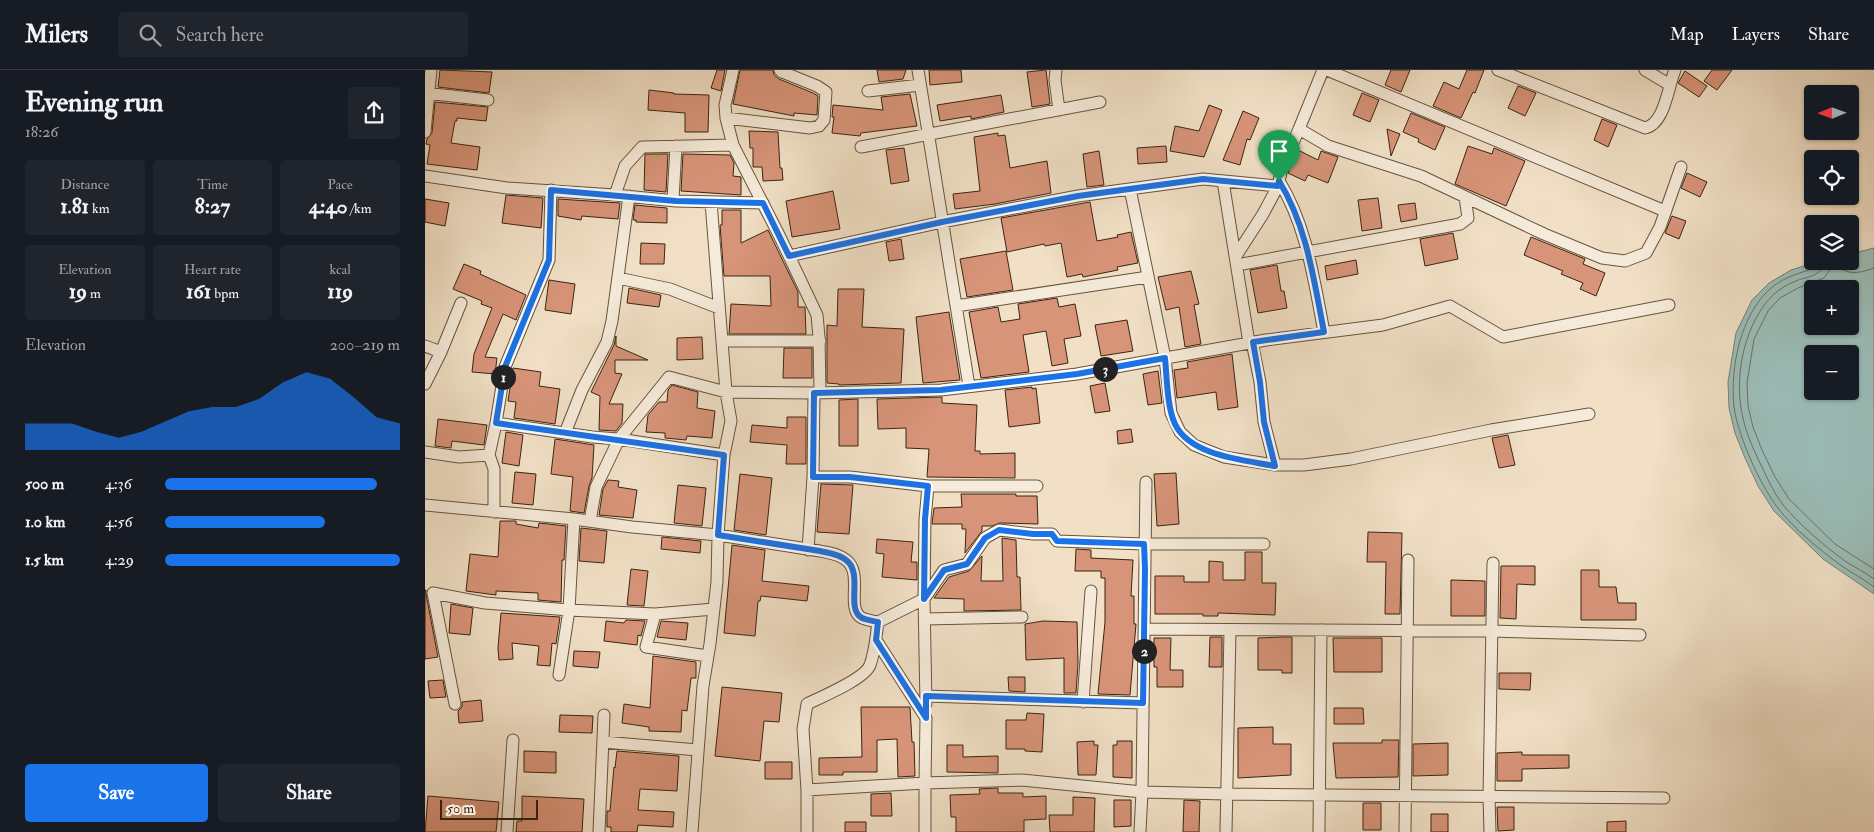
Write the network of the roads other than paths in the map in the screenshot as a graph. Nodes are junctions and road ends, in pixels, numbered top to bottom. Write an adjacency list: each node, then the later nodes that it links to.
1 (431, 70): 14 (street)
2 (733, 70): 18 (street)
3 (780, 70): 18 (street)
4 (918, 70): 11 (street)
5 (1055, 70): 17 (street)
6 (1323, 70): 19 (street)
7 (1327, 70): 37 (street)
8 (1498, 70): 12 (street)
9 (1645, 70): 12 (street)
10 (1675, 70): 12 (street)
11 (920, 84): 13 (street); 21 (street)
12 (1669, 85)
13 (868, 91)
14 (427, 93): 15 (street); 20 (street)
15 (488, 100)
16 (1101, 102): 17 (street)
17 (1059, 110): 21 (street)
18 (726, 118): 23 (street)
19 (1299, 129): 28 (street); 33 (street)
20 (425, 132)
21 (928, 135): 24 (street); 38 (street)
22 (676, 146): 23 (street); 31 (street); 34 (street)
23 (733, 146): 36 (street)
24 (861, 147)
25 (1681, 166): 37 (street)
26 (425, 176): 30 (street)
27 (1223, 181): 28 (street); 29 (street); 41 (street)
28 (1279, 183): 39 (street); 41 (street)
29 (1130, 189): 38 (street); 42 (street)
30 (551, 190): 31 (street); 60 (street)
31 (615, 195): 32 (street)
32 (629, 196): 34 (street); 43 (street)
33 (1465, 197): 37 (street); 39 (street)
34 (673, 200): 35 (street)
35 (711, 202): 36 (street); 47 (street)
36 (763, 203): 40 (street)
37 (1665, 212)
38 (942, 222): 40 (street); 46 (street)
39 (1309, 251): 41 (street); 48 (street)
40 (789, 256): 50 (street)
41 (1236, 261): 51 (street)
42 (1148, 277): 46 (street); 54 (street)
43 (618, 278): 47 (street); 61 (street)
44 (461, 303): 53 (street)
45 (1669, 305): 48 (street)
46 (956, 306): 56 (street)
47 (719, 308): 49 (street)
48 (1324, 332): 51 (street)
49 (722, 341): 50 (street); 57 (street)
50 (820, 341): 58 (street)
51 (1251, 343): 54 (street); 66 (street)
52 (425, 346): 53 (street)
53 (441, 352): 55 (street)
54 (1165, 358): 56 (street); 66 (street)
55 (425, 384)
56 (969, 386): 58 (street)
57 (726, 392): 58 (street); 62 (street); 65 (street)
58 (817, 393): 67 (street)
59 (1589, 414): 66 (street)
60 (496, 423): 61 (street); 64 (street)
61 (565, 433): 62 (street)
62 (619, 439): 65 (street); 74 (street)
63 (425, 452): 64 (street)
64 (489, 455): 72 (street)
65 (724, 455): 75 (street)
66 (1275, 466)
67 (813, 477): 69 (street); 78 (street)
68 (1146, 482): 76 (street)
69 (928, 486): 70 (street); 83 (street)
70 (1037, 486)
71 (425, 505): 72 (street)
72 (494, 512): 73 (street)
73 (575, 519): 74 (street); 85 (street)
74 (590, 521): 75 (street)
75 (718, 535): 78 (street); 84 (street)
76 (1144, 544): 77 (street); 83 (street); 90 (street)
77 (1264, 544)
78 (808, 550): 89 (street)
79 (1407, 560): 93 (street)
80 (1493, 563): 94 (street)
81 (1091, 591): 100 (street)
82 (429, 593): 85 (street); 102 (street)
83 (924, 599): 88 (street); 89 (street)
84 (714, 609): 86 (street); 97 (street)
85 (569, 610): 86 (street); 98 (street)
86 (655, 614): 97 (street)
87 (1022, 618): 88 (street)
88 (925, 619): 99 (street)
89 (878, 622): 96 (street)
90 (1144, 629): 91 (street); 101 (street)
91 (1230, 630): 92 (street); 111 (street)
92 (1321, 630): 93 (street); 112 (street)
93 (1407, 630): 94 (street); 113 (street)
94 (1491, 631): 95 (street); 114 (street)
95 (1640, 635)
96 (876, 640): 104 (street); 109 (street)
97 (708, 656): 107 (street)
98 (559, 675)
99 (926, 696): 100 (street); 104 (street)
100 (1083, 702): 101 (street)
101 (1143, 703): 110 (street)
102 (455, 704)
103 (604, 715): 106 (street)
104 (926, 718): 108 (street)
105 (513, 740): 116 (street)
106 (603, 742): 107 (street); 117 (street)
107 (698, 750): 118 (street)
108 (925, 783): 109 (street); 110 (street); 120 (street)
109 (807, 790): 119 (street)
110 (1142, 792): 111 (street); 121 (street)
111 (1227, 794): 112 (street); 122 (street)
112 (1319, 795): 113 (street); 123 (street)
113 (1405, 796): 114 (street); 124 (street)
114 (1489, 796): 115 (street); 125 (street)
115 (1663, 798)
116 (507, 832)
117 (599, 832)
118 (692, 832)
119 (807, 832)
120 (925, 832)
121 (1140, 832)
122 (1226, 832)
123 (1319, 832)
124 (1405, 832)
125 (1490, 832)

